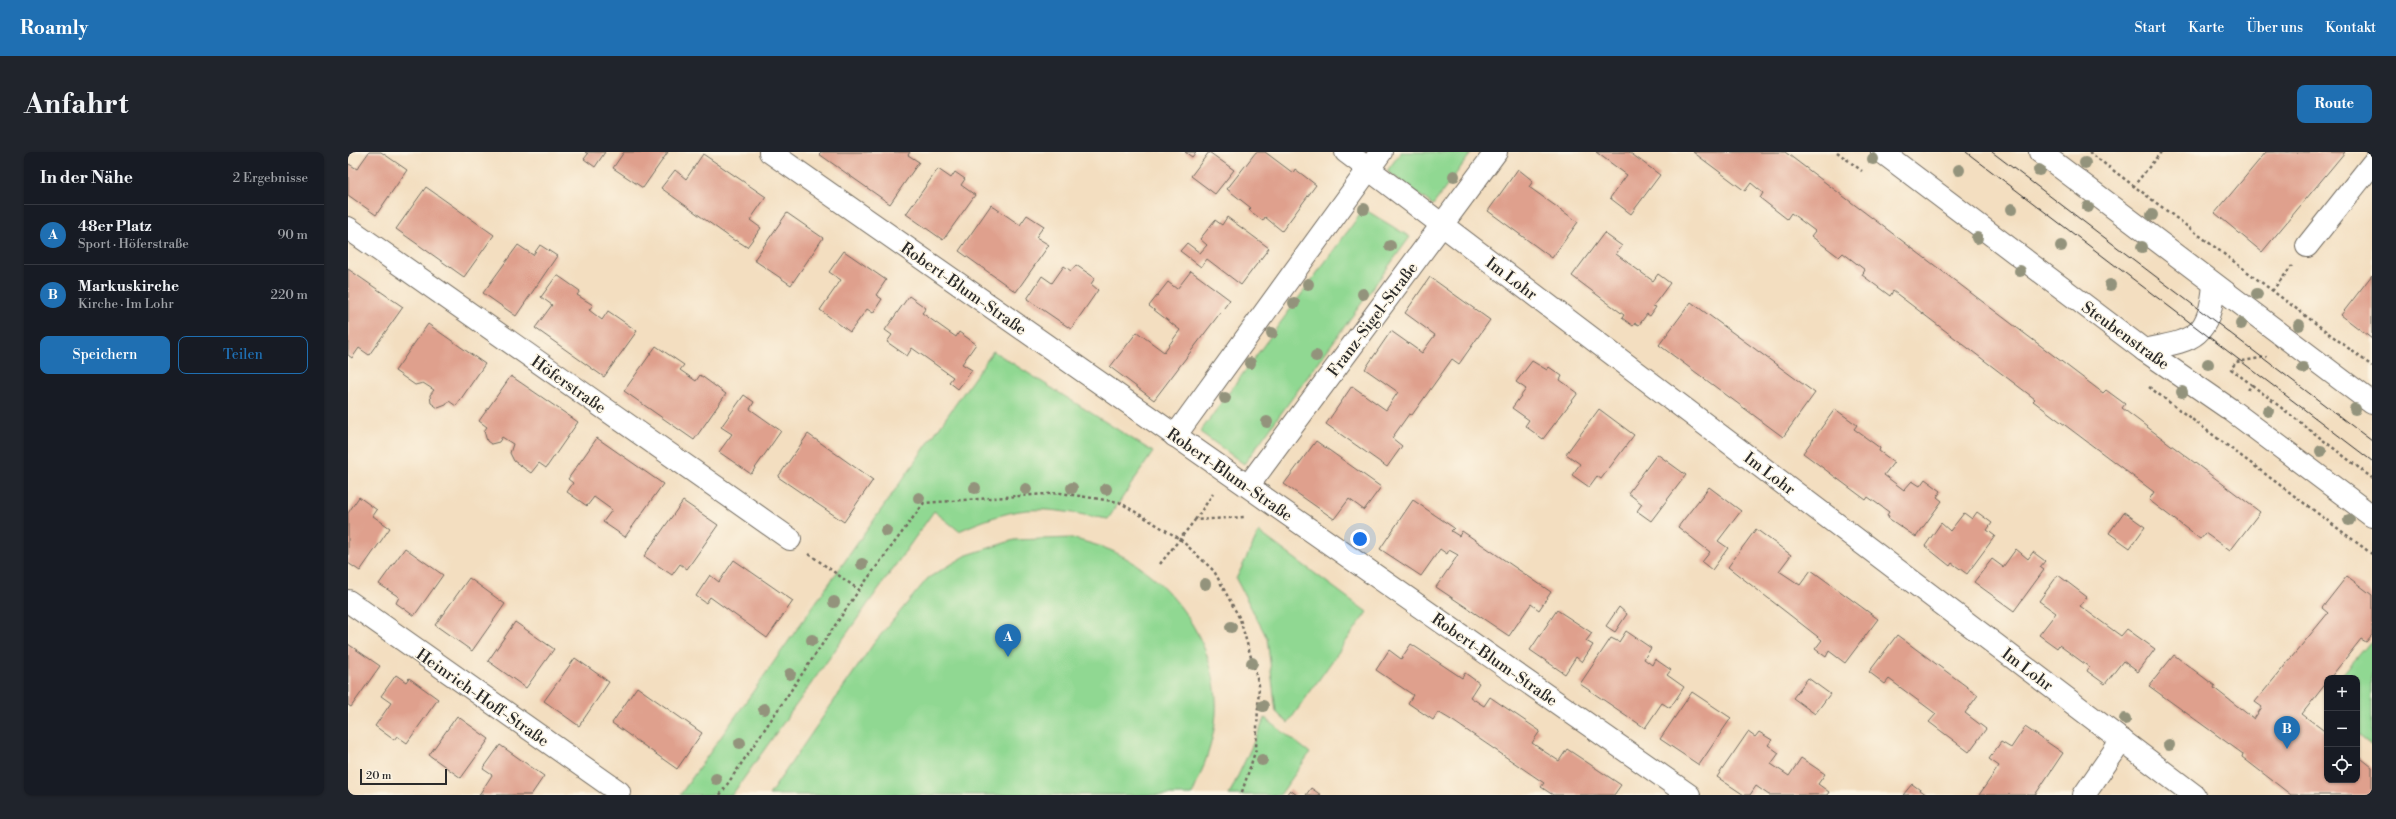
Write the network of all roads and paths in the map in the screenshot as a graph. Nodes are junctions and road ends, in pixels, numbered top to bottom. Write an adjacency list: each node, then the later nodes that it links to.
1 (770, 152): 24 (street, Robert-Blum-Straße)
2 (1346, 152): 8 (street, Im Lohr)
3 (1496, 152): 11 (street, Franz-Sigel-Straße)
4 (1882, 152): 18 (street, Steubenstraße)
5 (2040, 152): 14 (street)
6 (2089, 152): 10 (path)
7 (2160, 152): 10 (path)
8 (1374, 160): 11 (street, Im Lohr); 24 (street)
9 (2372, 164): 13 (street)
10 (2133, 186): 15 (path)
11 (1442, 224): 28 (street, Franz-Sigel-Straße); 38 (street, Im Lohr)
12 (348, 228): 32 (street, Höferstraße)
13 (2307, 246): 15 (path)
14 (2214, 285): 17 (street); 18 (street)
15 (2272, 291): 16 (path)
16 (2284, 299): 17 (path); 20 (path)
17 (2265, 322): 22 (street)
18 (2144, 350): 23 (street, Steubenstraße)
19 (2272, 353): 21 (path)
20 (2372, 366)
21 (2252, 385): 23 (path); 27 (path)
22 (2372, 403)
23 (2232, 410): 25 (path); 29 (street, Steubenstraße)
24 (1175, 436): 26 (street, Robert-Blum-Straße)
25 (2212, 436)
26 (1228, 473): 28 (street, Robert-Blum-Straße); 31 (path)
27 (2372, 478)
28 (1248, 486): 42 (street, Robert-Blum-Straße)
29 (2372, 516)
30 (1250, 517): 31 (path)
31 (1195, 520): 33 (path)
32 (790, 539)
33 (1180, 539): 34 (path); 36 (path); 41 (path)
34 (1160, 564)
35 (828, 568): 36 (path)
36 (859, 590): 40 (path)
37 (348, 601): 39 (street, Heinrich-Hoff-Straße)
38 (2122, 740): 43 (street); 44 (street, Im Lohr)
39 (619, 792)
40 (720, 795)
41 (1241, 795)
42 (1689, 795)
43 (2084, 795)
44 (2194, 795)

